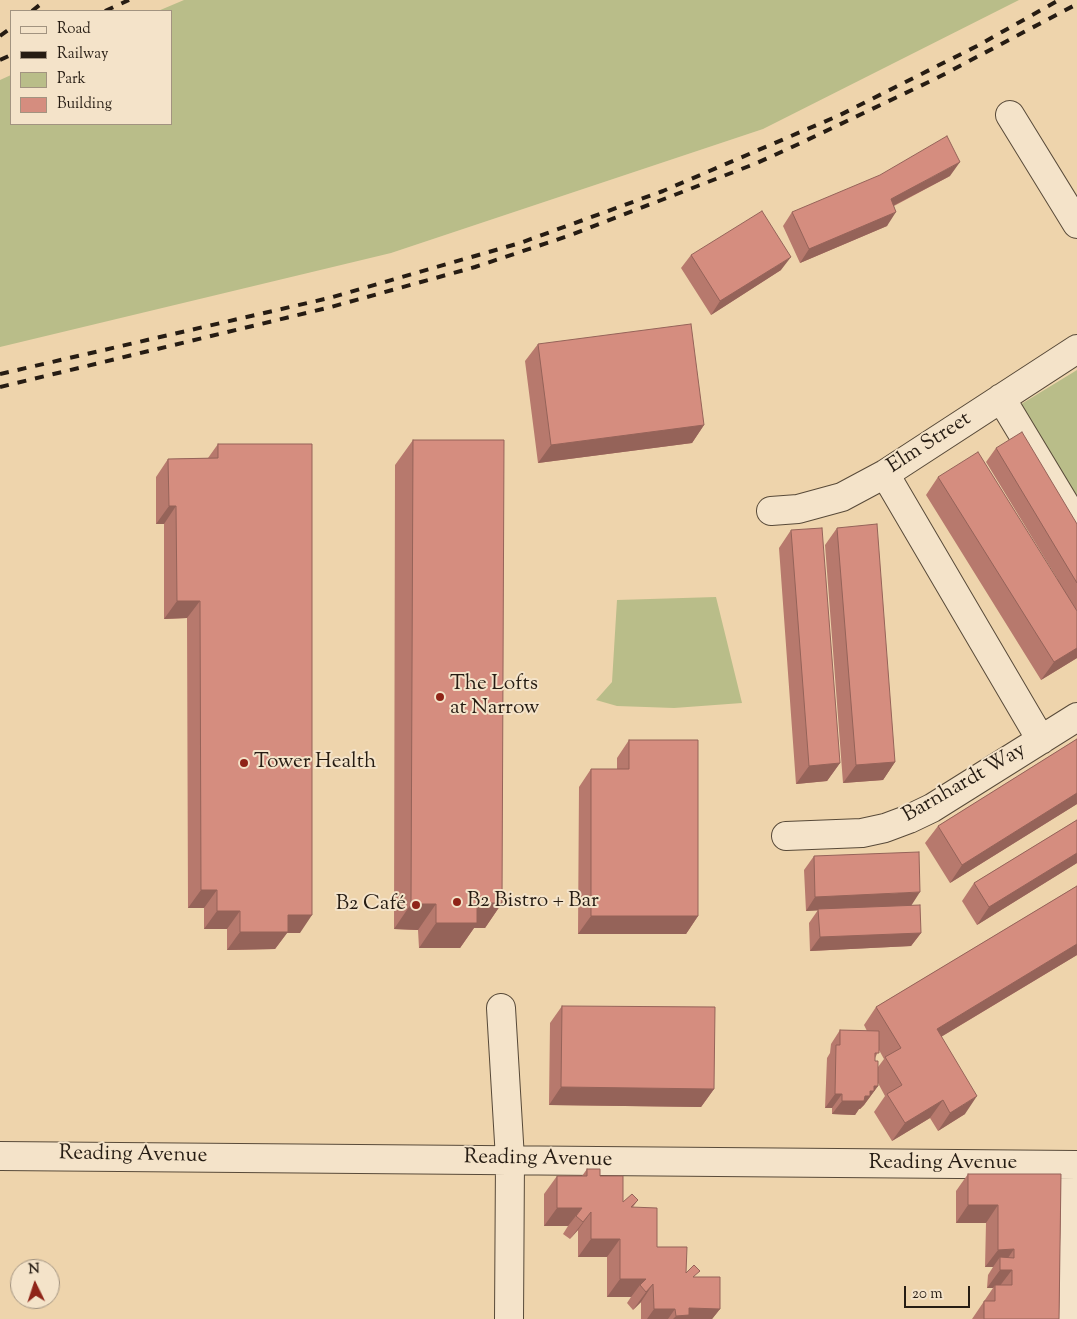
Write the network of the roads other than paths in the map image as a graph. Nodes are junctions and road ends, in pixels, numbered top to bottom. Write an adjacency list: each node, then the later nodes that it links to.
1 (1010, 115): 2 (street)
2 (1077, 224)
3 (1077, 349): 4 (street, Elm Street)
4 (1001, 398): 5 (street, Elm Street); 7 (street)
5 (885, 474): 6 (street, Elm Street); 9 (street)
6 (771, 511)
7 (1077, 524)
8 (1077, 717): 9 (street, Barnhardt Way)
9 (1041, 740): 10 (street, Barnhardt Way)
10 (786, 836)
11 (501, 1008): 13 (street)
12 (0, 1156): 13 (street, Reading Avenue)
13 (510, 1159): 14 (street, Reading Avenue); 15 (street)
14 (1076, 1165): 16 (street)
15 (509, 1319)
16 (1074, 1319)

